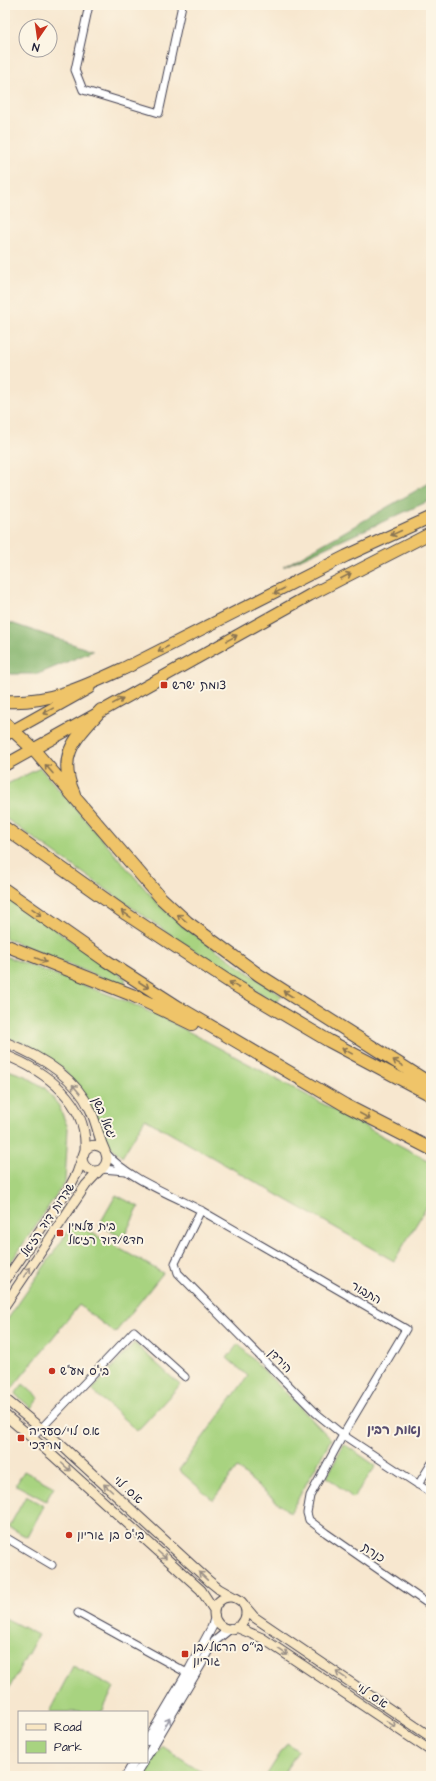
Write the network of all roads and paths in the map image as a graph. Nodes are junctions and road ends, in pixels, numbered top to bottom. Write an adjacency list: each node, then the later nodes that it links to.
1 (89, 5): 2 (street)
2 (182, 5)
3 (431, 517): 5 (highway, one-way to 5)
4 (431, 533): 7 (highway, one-way to 4)
5 (132, 665): 6 (highway); 8 (highway, one-way to 8)
6 (5, 701)
7 (101, 710): 9 (highway); 12 (highway)
8 (8, 730): 9 (highway)
9 (33, 749): 10 (highway); 12 (highway, one-way to 9)
10 (8, 763)
11 (5, 828): 18 (highway, one-way to 11)
12 (104, 833): 17 (highway, one-way to 12)
13 (5, 890): 19 (highway, one-way to 19)
14 (5, 946): 19 (highway, one-way to 19)
15 (5, 1042): 21 (main road, יגאל בשן, one-way to 15)
16 (5, 1055): 22 (main road, יגאל בשן)
17 (431, 1084)
18 (431, 1095)
19 (345, 1105): 20 (highway, one-way to 20)
20 (431, 1148)
21 (105, 1151): 22 (main road); 23 (main road); 24 (street, התבור)
22 (83, 1154): 23 (main road); 26 (main road, שדרות דוד רזיאל)
23 (101, 1170): 24 (street, התבור); 27 (main road, שדרות דוד רזיאל, one-way to 23)
24 (131, 1174): 25 (street, התבור)
25 (200, 1210): 32 (street, הירדן); 32 (street, התבור)
26 (5, 1281)
27 (5, 1305)
28 (185, 1377): 31 (street)
29 (5, 1399): 31 (main road, א.ס. לוי)
30 (5, 1415): 33 (main road, א.ס. לוי)
31 (42, 1429): 33 (street); 40 (main road, א.ס. לוי, one-way to 31)
32 (343, 1435): 35 (street, הירדן); 37 (street, התבור)
33 (33, 1438): 44 (main road, א.ס. לוי, one-way to 44)
34 (431, 1464): 35 (street)
35 (418, 1485): 36 (street, הירדן)
36 (431, 1493)
37 (307, 1513): 42 (street, כנרת)
38 (5, 1537): 39 (street)
39 (52, 1565)
40 (235, 1598): 41 (main road); 44 (main road)
41 (243, 1604): 45 (main road); 47 (main road, א.ס. לוי, one-way to 41)
42 (431, 1606)
43 (78, 1613): 46 (street)
44 (214, 1613): 45 (main road); 46 (street)
45 (234, 1628): 49 (main road, א.ס. לוי, one-way to 49); 50 (street, one-way to 45)
46 (187, 1673): 48 (street)
47 (431, 1737)
48 (148, 1738)
49 (431, 1751)
50 (148, 1754)
51 (133, 1763): 53 (street)
52 (143, 1763): 54 (street)
53 (126, 1776)
54 (135, 1776)

